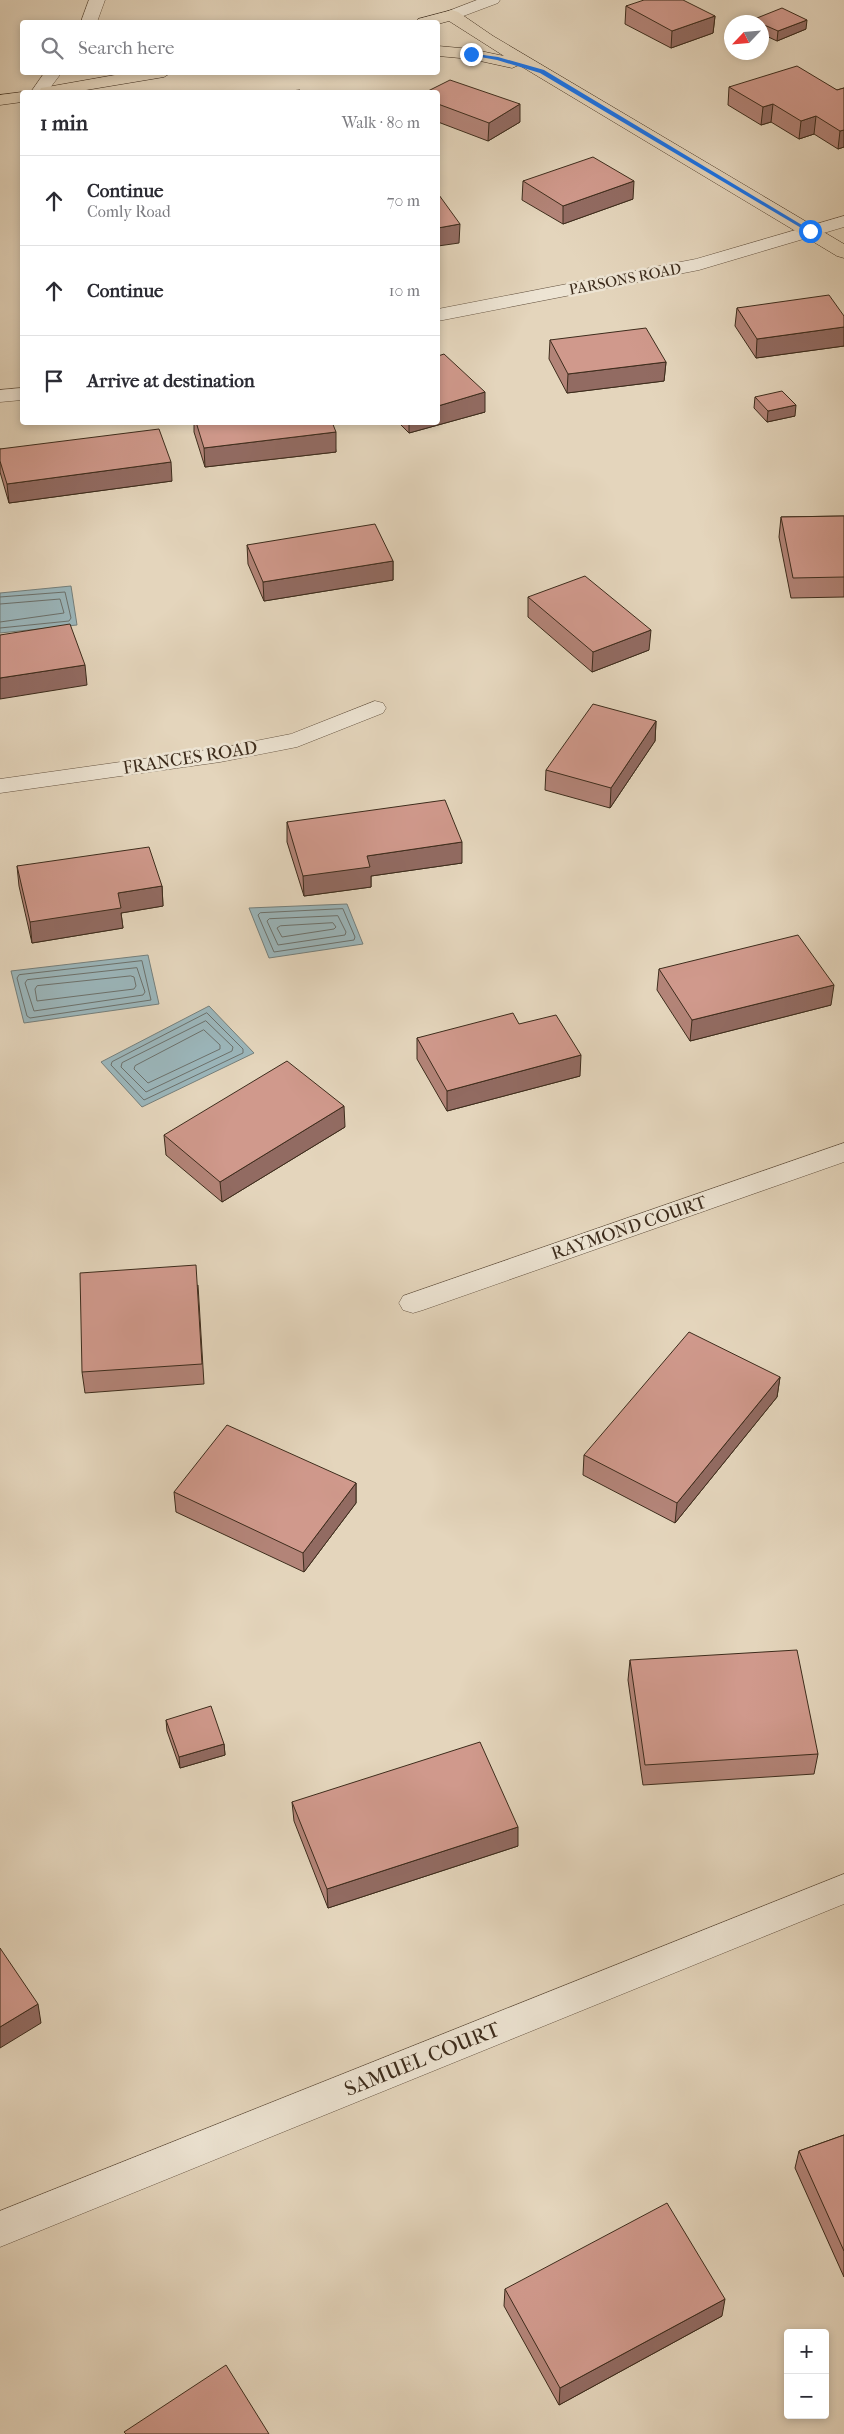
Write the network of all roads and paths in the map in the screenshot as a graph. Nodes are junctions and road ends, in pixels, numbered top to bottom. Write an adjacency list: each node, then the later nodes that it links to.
1 (97, 0): 4 (street)
2 (492, 0): 3 (street)
3 (452, 15): 5 (main road); 7 (main road)
4 (90, 20)
5 (432, 20)
6 (440, 51): 7 (main road)
7 (542, 72): 17 (main road)
8 (52, 75): 12 (street)
9 (148, 75): 11 (main road)
10 (152, 75): 11 (main road)
11 (137, 77): 13 (main road)
12 (40, 90)
13 (58, 90)
14 (20, 96): 15 (main road)
15 (0, 100)
16 (844, 221): 17 (street, PARSONS ROAD)
17 (810, 231): 18 (main road); 19 (street, PARSONS ROAD)
18 (844, 252)
19 (440, 315)
20 (20, 394): 21 (street)
21 (0, 396)
22 (375, 708): 23 (street, FRANCES ROAD)
23 (0, 786)
24 (844, 1152): 25 (street, RAYMOND COURT)
25 (413, 1303)
26 (844, 1889): 27 (street, SAMUEL COURT)
27 (0, 2229)

